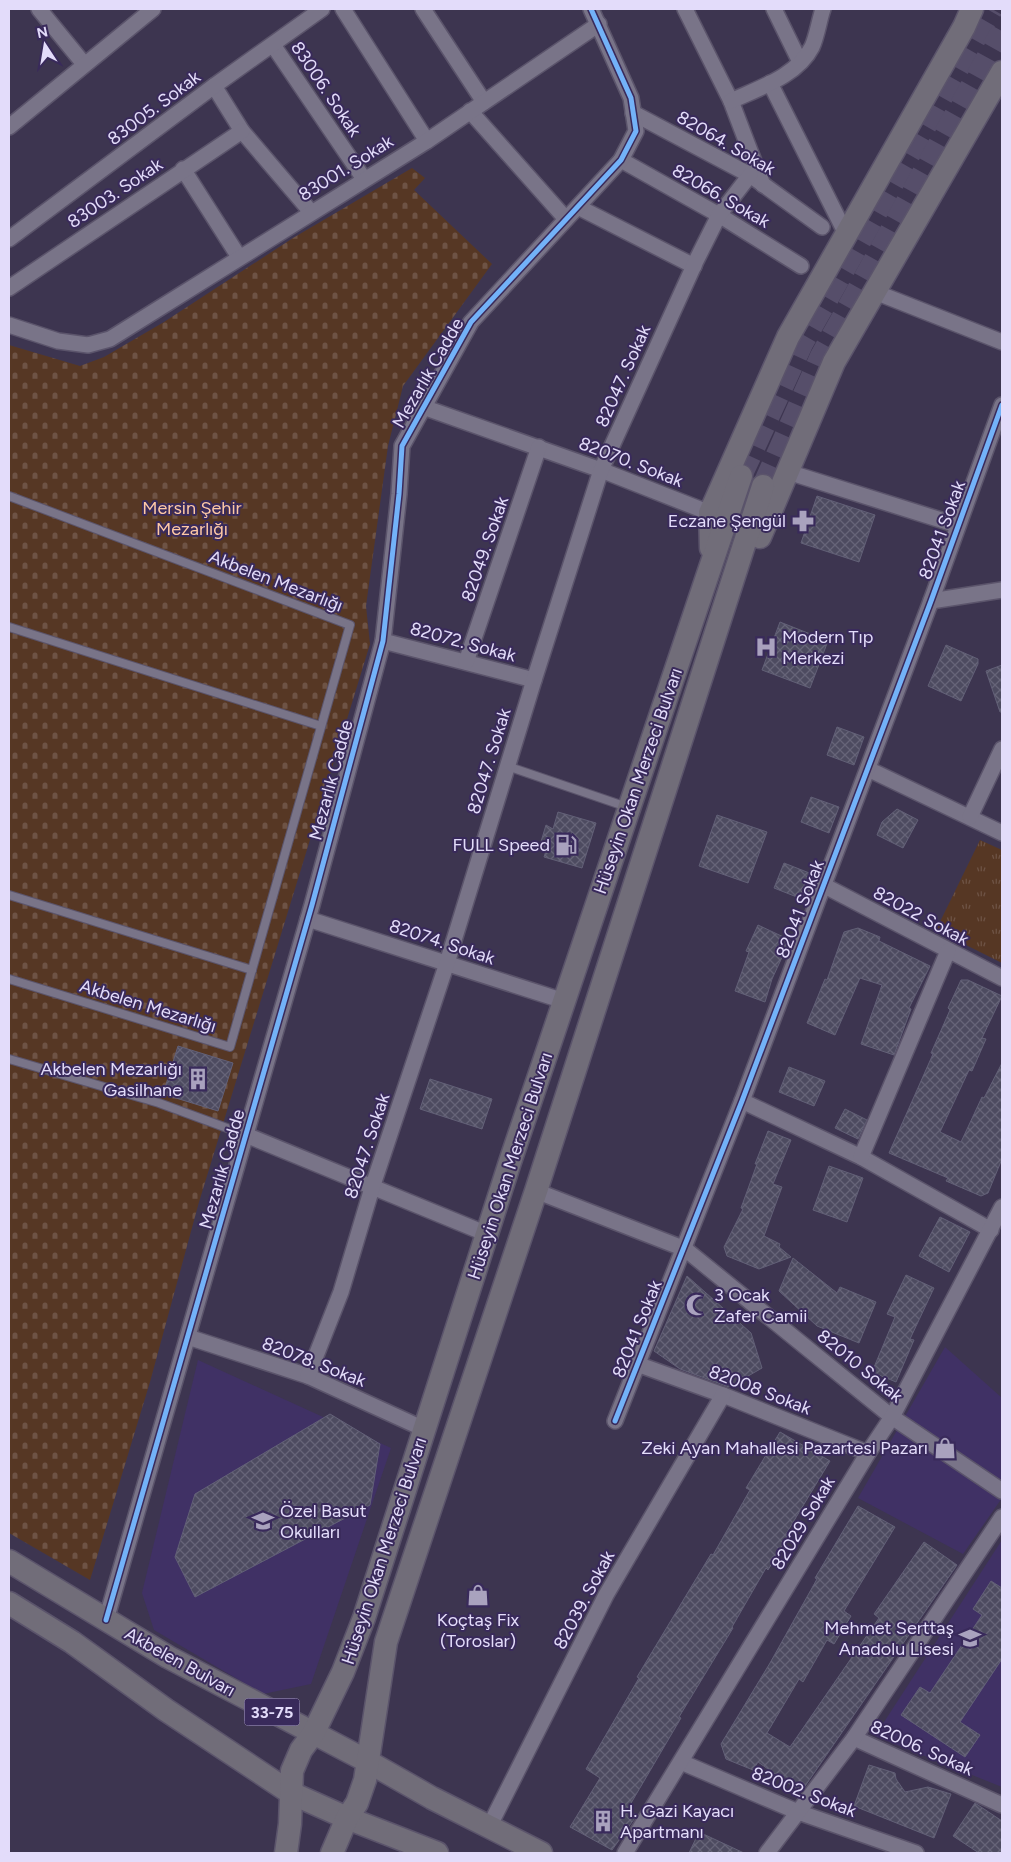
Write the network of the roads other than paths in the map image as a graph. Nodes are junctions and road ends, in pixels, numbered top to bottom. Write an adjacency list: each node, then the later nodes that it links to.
1 (39, 9): 14 (street)
2 (153, 9): 14 (street)
3 (322, 9): 12 (street, 83005. Sokak)
4 (343, 9): 24 (street)
5 (423, 9): 19 (street)
6 (591, 9): 11 (street, Mezarlık Cadde)
7 (685, 9): 18 (street)
8 (774, 9): 13 (street)
9 (823, 9): 13 (street)
10 (972, 9): 35 (main road)
11 (599, 24): 19 (street, 83001. Sokak); 21 (street, Mezarlık Cadde)
12 (273, 45): 17 (street, 83005. Sokak); 28 (street, 83006. Sokak)
13 (800, 62): 16 (street)
14 (84, 64): 22 (street)
15 (1002, 72): 41 (main road)
16 (770, 83): 18 (street); 35 (street)
17 (214, 86): 23 (street); 36 (street, 83005. Sokak)
18 (731, 101): 29 (street)
19 (484, 102): 20 (street, 83001. Sokak)
20 (470, 111): 24 (street, 83001. Sokak); 33 (street)
21 (633, 113): 25 (street, Mezarlık Cadde); 27 (street, 82064. Sokak)
22 (9, 127)
23 (242, 131): 26 (street, 83003. Sokak); 31 (street)
24 (427, 140): 28 (street, 83001. Sokak)
25 (621, 160): 32 (street, 82066. Sokak); 33 (street, Mezarlık Cadde)
26 (184, 169): 37 (street); 40 (street, 83003. Sokak)
27 (750, 175): 29 (street, 82064. Sokak); 32 (street, 82047. Sokak)
28 (364, 179): 31 (street, 83001. Sokak)
29 (763, 185): 34 (street, 82064. Sokak)
30 (582, 209): 38 (street)
31 (311, 212): 37 (street, 83001. Sokak)
32 (720, 215): 38 (street, 82047. Sokak); 39 (street, 82066. Sokak)
33 (566, 219): 45 (street, Mezarlık Cadde)
34 (822, 227)
35 (846, 234): 53 (main road)
36 (9, 239)
37 (239, 257): 42 (street, 83001. Sokak)
38 (694, 266): 48 (street, 82047. Sokak)
39 (801, 266)
40 (9, 288)
41 (875, 292): 43 (street); 49 (main road)
42 (9, 325)
43 (1002, 342)
44 (1002, 405): 46 (street, 82041 Sokak)
45 (423, 407): 47 (street, 82070. Sokak); 60 (street, Mezarlık Cadde)
46 (997, 434): 54 (street, 82041 Sokak)
47 (539, 447): 48 (street, 82070. Sokak); 61 (street, 82049. Sokak)
48 (601, 470): 53 (street, 82070. Sokak); 62 (street, 82047. Sokak)
49 (788, 472): 54 (street); 56 (main road)
50 (741, 476): 55 (main road, Hüseyin Okan Merzeci Bulvarı)
51 (763, 486): 56 (main road, Hüseyin Okan Merzeci Bulvarı)
52 (9, 496): 63 (lane, Akbelen Mezarlığı)
53 (710, 513): 55 (main road)
54 (957, 525): 58 (street, 82041 Sokak)
55 (712, 561): 67 (main road, Hüseyin Okan Merzeci Bulvarı)
56 (736, 570): 84 (main road, Hüseyin Okan Merzeci Bulvarı)
57 (1002, 590): 58 (street)
58 (931, 601): 66 (street, 82041 Sokak)
59 (9, 627): 63 (lane)
60 (383, 641): 61 (street, 82072. Sokak); 72 (street, Mezarlık Cadde)
61 (466, 662): 62 (street, 82072. Sokak)
62 (534, 680): 65 (street, 82047. Sokak)
63 (321, 726): 75 (lane, Akbelen Mezarlığı)
64 (1002, 749): 68 (street)
65 (507, 766): 67 (lane); 74 (street, 82047. Sokak)
66 (868, 769): 68 (street); 70 (street, 82041 Sokak)
67 (629, 808): 78 (main road, Hüseyin Okan Merzeci Bulvarı)
68 (970, 817): 69 (street)
69 (1002, 833)
70 (823, 885): 73 (street, 82022 Sokak); 80 (street, 82041 Sokak)
71 (9, 895): 75 (lane)
72 (308, 919): 74 (street, 82074. Sokak); 81 (street, Mezarlık Cadde)
73 (948, 951): 76 (street, 82022 Sokak); 82 (street)
74 (447, 963): 78 (street, 82074. Sokak); 83 (street, 82047. Sokak)
75 (252, 970): 77 (lane, Akbelen Mezarlığı)
76 (1002, 978)
77 (9, 979)
78 (564, 1001): 87 (main road, Hüseyin Okan Merzeci Bulvarı)
79 (9, 1059): 81 (lane)
80 (742, 1101): 82 (street); 88 (street, 82041 Sokak)
81 (246, 1135): 83 (street); 89 (street, Mezarlık Cadde)
82 (861, 1158): 86 (street)
83 (372, 1188): 87 (street); 91 (street, 82047. Sokak)
84 (536, 1191): 88 (street, 82010 Sokak); 104 (main road, Hüseyin Okan Merzeci Bulvarı)
85 (1002, 1207): 86 (street, 82029 Sokak)
86 (991, 1230): 93 (street, 82029 Sokak)
87 (487, 1234): 95 (main road, Hüseyin Okan Merzeci Bulvarı)
88 (685, 1249): 90 (street, 82041 Sokak); 93 (street, 82010 Sokak)
89 (188, 1337): 91 (street, 82078. Sokak); 101 (street, Mezarlık Cadde)
90 (637, 1364): 92 (street, 82008 Sokak); 94 (street, 82041 Sokak)
91 (308, 1376): 95 (street, 82078. Sokak)
92 (723, 1395): 96 (street, 82008 Sokak); 110 (street, 82039. Sokak)
93 (892, 1417): 96 (street, 82029 Sokak); 97 (street, 82010 Sokak)
94 (615, 1421)
95 (424, 1429): 102 (main road, Hüseyin Okan Merzeci Bulvarı)
96 (868, 1452): 105 (street, 82029 Sokak)
97 (1002, 1491)
98 (1002, 1517): 103 (street)
99 (9, 1560): 101 (main road, Akbelen Bulvarı / 33-75)
100 (9, 1603): 106 (main road)
101 (106, 1620): 102 (main road, Akbelen Bulvarı / 33-75)
102 (313, 1734): 104 (main road, Akbelen Bulvarı / 33-75); 106 (main road, Hüseyin Okan Merzeci Bulvarı)
103 (854, 1738): 107 (street, 82006. Sokak); 108 (street)
104 (367, 1761): 109 (main road, Hüseyin Okan Merzeci Bulvarı); 110 (main road, Akbelen Bulvarı / 33-75)
105 (681, 1762): 108 (street, 82002. Sokak); 115 (street, 82029 Sokak)
106 (291, 1793): 109 (main road); 111 (main road, Hüseyin Okan Merzeci Bulvarı)
107 (1002, 1805)
108 (798, 1812): 116 (street); 117 (street, 82002. Sokak)
109 (347, 1818): 112 (main road, Hüseyin Okan Merzeci Bulvarı); 113 (main road)
110 (489, 1827): 114 (main road, Akbelen Bulvarı / 33-75)
111 (286, 1853)
112 (332, 1853)
113 (437, 1853)
114 (541, 1853)
115 (625, 1853)
116 (767, 1853)
117 (916, 1853)

